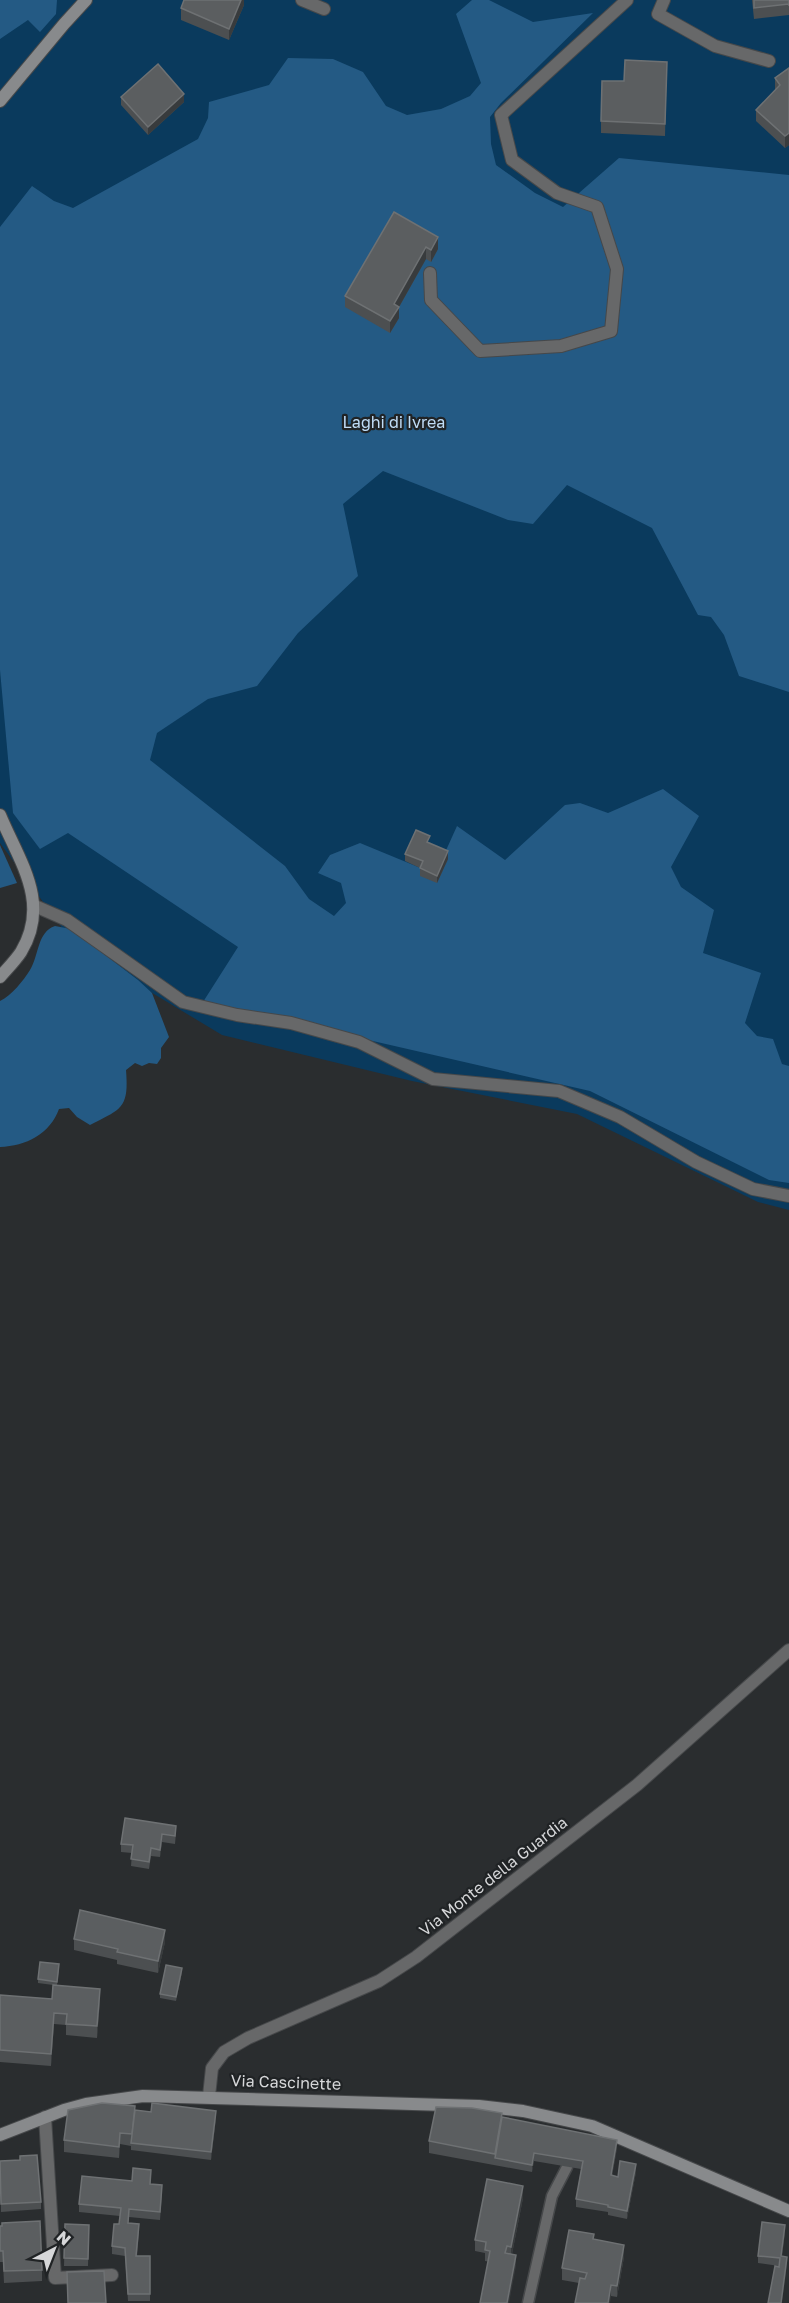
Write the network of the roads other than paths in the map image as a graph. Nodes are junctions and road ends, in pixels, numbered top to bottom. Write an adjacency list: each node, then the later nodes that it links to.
1 (86, 0): 7 (street)
2 (302, 0): 5 (street)
3 (627, 0): 8 (street)
4 (664, 0): 6 (street)
5 (324, 9)
6 (769, 61)
7 (0, 101)
8 (430, 273)
9 (0, 814): 10 (street)
10 (34, 906): 11 (street); 12 (street)
11 (0, 977)
12 (789, 1197)
13 (789, 1650): 14 (street, Via Monte della Guardia)
14 (209, 2096): 15 (street, Via Cascinette); 16 (street, Via Cascinette)
15 (45, 2117): 17 (street, Via Cascinette); 21 (street)
16 (574, 2121): 18 (street); 20 (street, Via Cascinette)
17 (0, 2134)
18 (572, 2138)
19 (567, 2167): 22 (lane)
20 (789, 2211)
21 (112, 2275)
22 (528, 2303)

